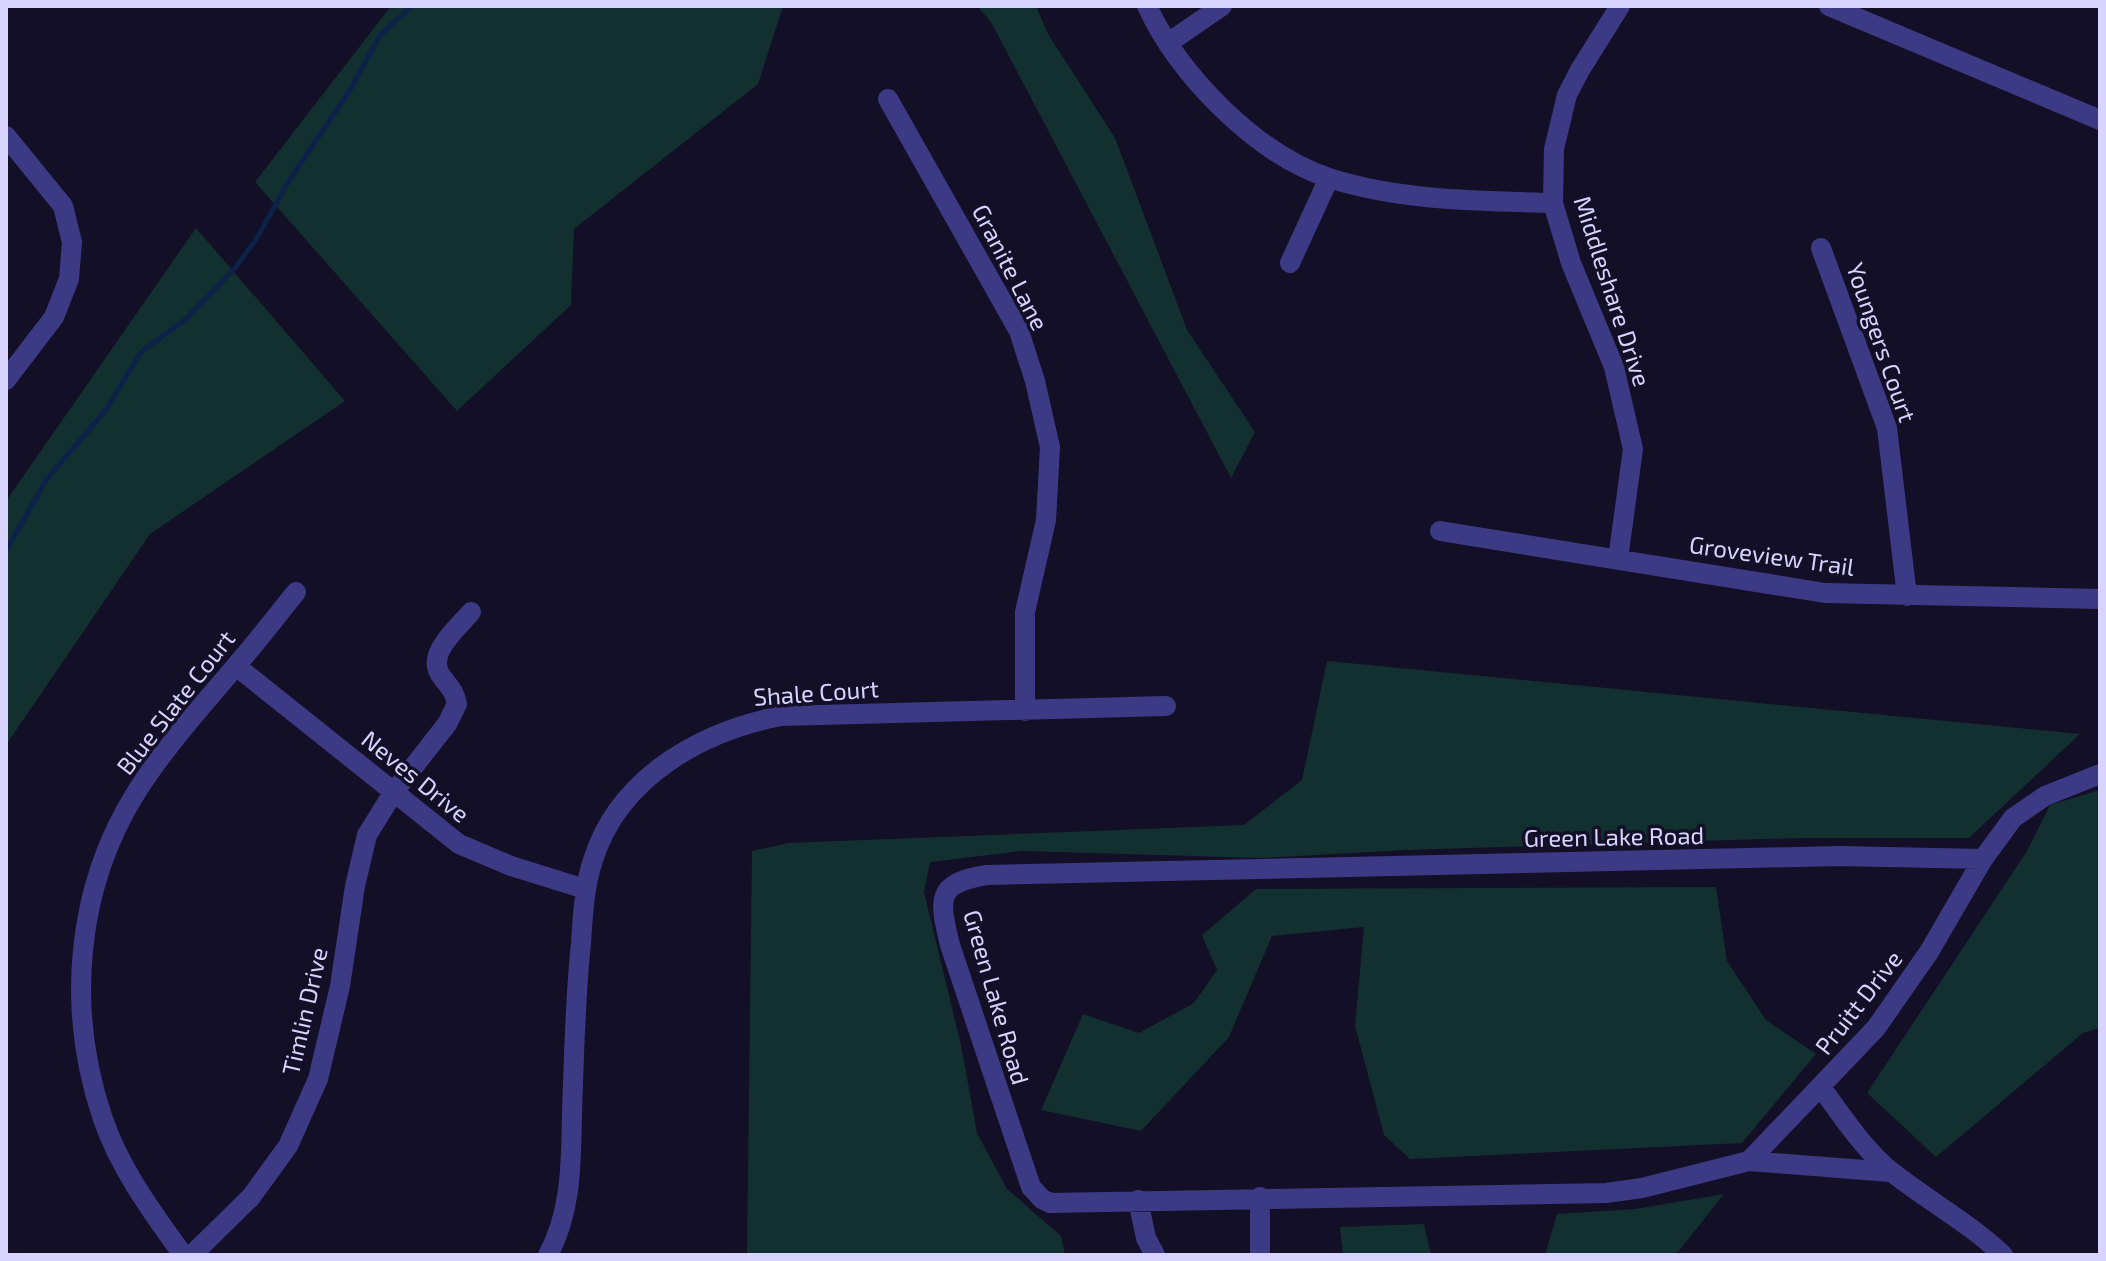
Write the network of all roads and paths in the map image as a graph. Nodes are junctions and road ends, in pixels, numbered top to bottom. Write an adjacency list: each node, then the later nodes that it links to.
1 (1147, 6): 5 (street)
2 (1222, 6): 5 (street)
3 (1620, 6): 10 (street, Middleshare Drive)
4 (1829, 6): 7 (street)
5 (1168, 43): 9 (street)
6 (888, 99): 22 (street, Granite Lane)
7 (2100, 120)
8 (6, 136): 13 (street)
9 (1329, 178): 10 (street); 12 (street)
10 (1553, 203): 15 (street, Middleshare Drive)
11 (1821, 248): 17 (street, Youngers Court)
12 (1290, 263)
13 (6, 380)
14 (1440, 531): 15 (street, Groveview Trail)
15 (1618, 559): 17 (street, Groveview Trail)
16 (296, 592): 20 (street, Blue Slate Court)
17 (1907, 596): 18 (street, Groveview Trail)
18 (2100, 599)
19 (471, 612): 24 (street, Timlin Drive)
20 (236, 666): 24 (street, Neves Drive); 32 (street, Blue Slate Court)
21 (1166, 706): 22 (street, Shale Court)
22 (1025, 711): 26 (street, Shale Court)
23 (2100, 774): 25 (street, Pruitt Drive)
24 (393, 793): 26 (street, Neves Drive); 33 (street, Timlin Drive)
25 (1983, 859): 27 (street, Pruitt Drive); 31 (street, Green Lake Road)
26 (585, 889): 34 (street, Shale Court)
27 (1821, 1087): 28 (street); 29 (street, Pruitt Drive)
28 (1749, 1161): 29 (street, Green Lake Road); 30 (street, Green Lake Road)
29 (1890, 1172): 37 (street, Pruitt Drive)
30 (1260, 1197): 31 (street, Green Lake Road); 36 (street)
31 (1138, 1200): 35 (street)
32 (183, 1255)
33 (192, 1255)
34 (548, 1255)
35 (1155, 1255)
36 (1260, 1255)
37 (2003, 1255)

